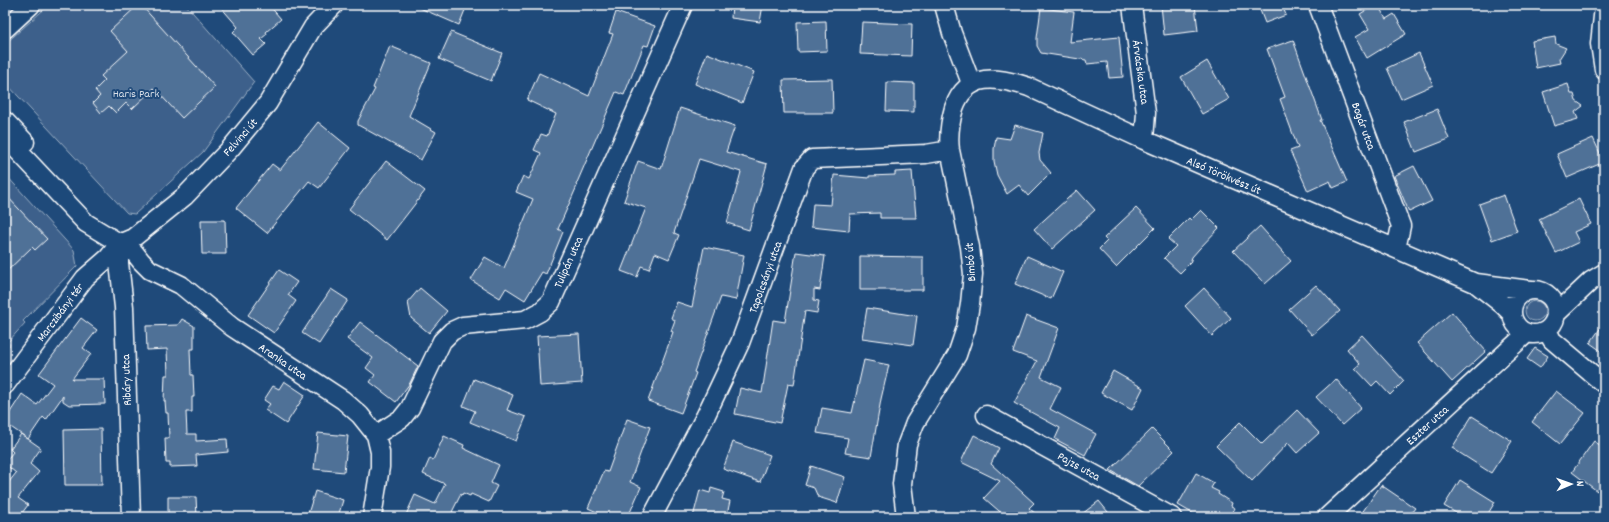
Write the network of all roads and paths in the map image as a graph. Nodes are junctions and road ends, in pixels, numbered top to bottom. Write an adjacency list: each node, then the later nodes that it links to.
1 (31, 5): 8 (street)
2 (334, 5): 15 (street, Felvinci út)
3 (683, 5): 27 (street, Tulipán utca)
4 (944, 5): 10 (street)
5 (1132, 5): 13 (street, Árvácska utca)
6 (1318, 5): 16 (street, Bogár utca)
7 (1604, 6): 9 (street)
8 (5, 29)
9 (1604, 70)
10 (971, 83): 13 (street, Alsó Törökvész út); 14 (street, Bimbó út)
11 (5, 121): 15 (street)
12 (5, 137): 15 (street)
13 (1144, 140): 16 (street, Alsó Törökvész út)
14 (950, 150): 30 (street, Tapolcsányi utca); 31 (street, Bimbó út)
15 (119, 244): 24 (street, Marczibányi tér); 27 (street, Aranka utca); 28 (street, Ribáry utca)
16 (1396, 249): 18 (street, Alsó Törökvész út)
17 (1598, 277): 19 (street); 20 (street)
18 (1475, 283): 19 (street, Alsó Törökvész út); 21 (street, Alsó Törökvész út)
19 (1537, 290): 20 (street); 21 (street)
20 (1557, 313): 22 (street)
21 (1512, 314): 23 (street)
22 (1547, 330): 23 (street); 25 (street)
23 (1527, 333): 33 (street, Eszter utca)
24 (6, 382)
25 (1604, 384)
26 (986, 415): 32 (street, Pajzs utca)
27 (376, 435): 29 (street, Aranka utca)
28 (131, 517)
29 (372, 517)
30 (652, 517)
31 (906, 517)
32 (1172, 517)
33 (1327, 517)

